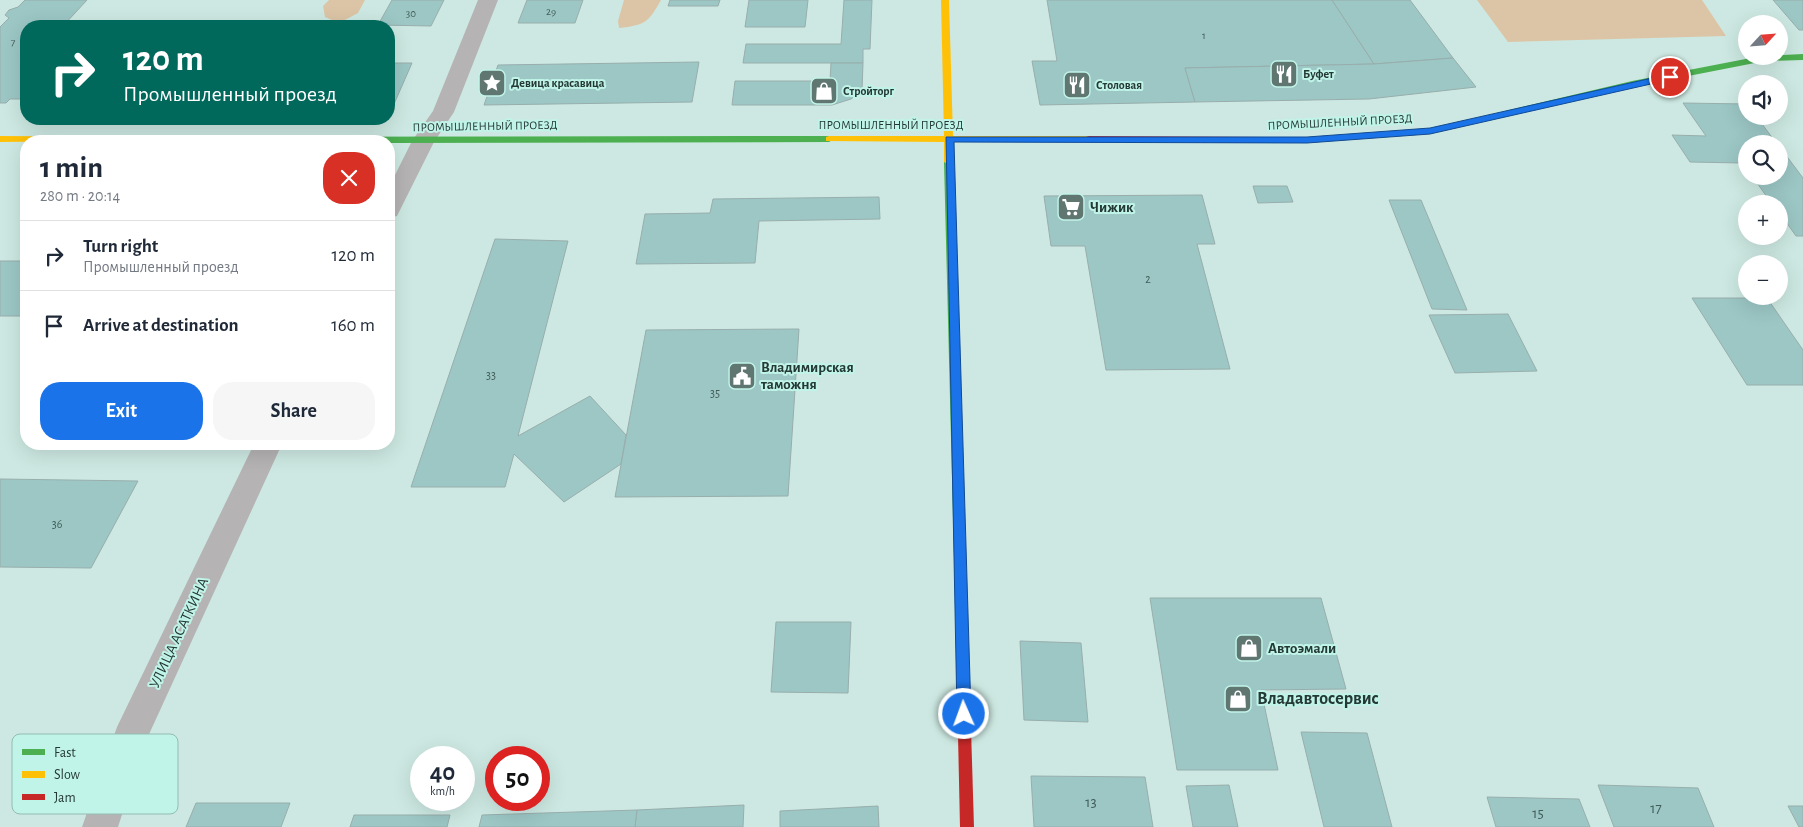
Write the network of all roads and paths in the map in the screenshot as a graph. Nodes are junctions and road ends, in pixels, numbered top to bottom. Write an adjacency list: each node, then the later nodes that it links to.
1 (488, 0): 8 (street)
2 (944, 0): 6 (street)
3 (1803, 57): 6 (street, ПРОМЫШЛЕННЫЙ ПРОЕЗД)
4 (0, 139): 5 (street, ПРОМЫШЛЕННЫЙ ПРОЕЗД)
5 (20, 139)
6 (949, 139): 8 (street, ПРОМЫШЛЕННЫЙ ПРОЕЗД); 14 (street)
7 (395, 141): 8 (street, ПРОМЫШЛЕННЫЙ ПРОЕЗД)
8 (423, 141): 9 (street)
9 (395, 198)
10 (265, 450): 11 (street, УЛИЦА АСАТКИНА)
11 (131, 734)
12 (104, 814): 13 (street, УЛИЦА АСАТКИНА)
13 (100, 827)
14 (967, 827)

